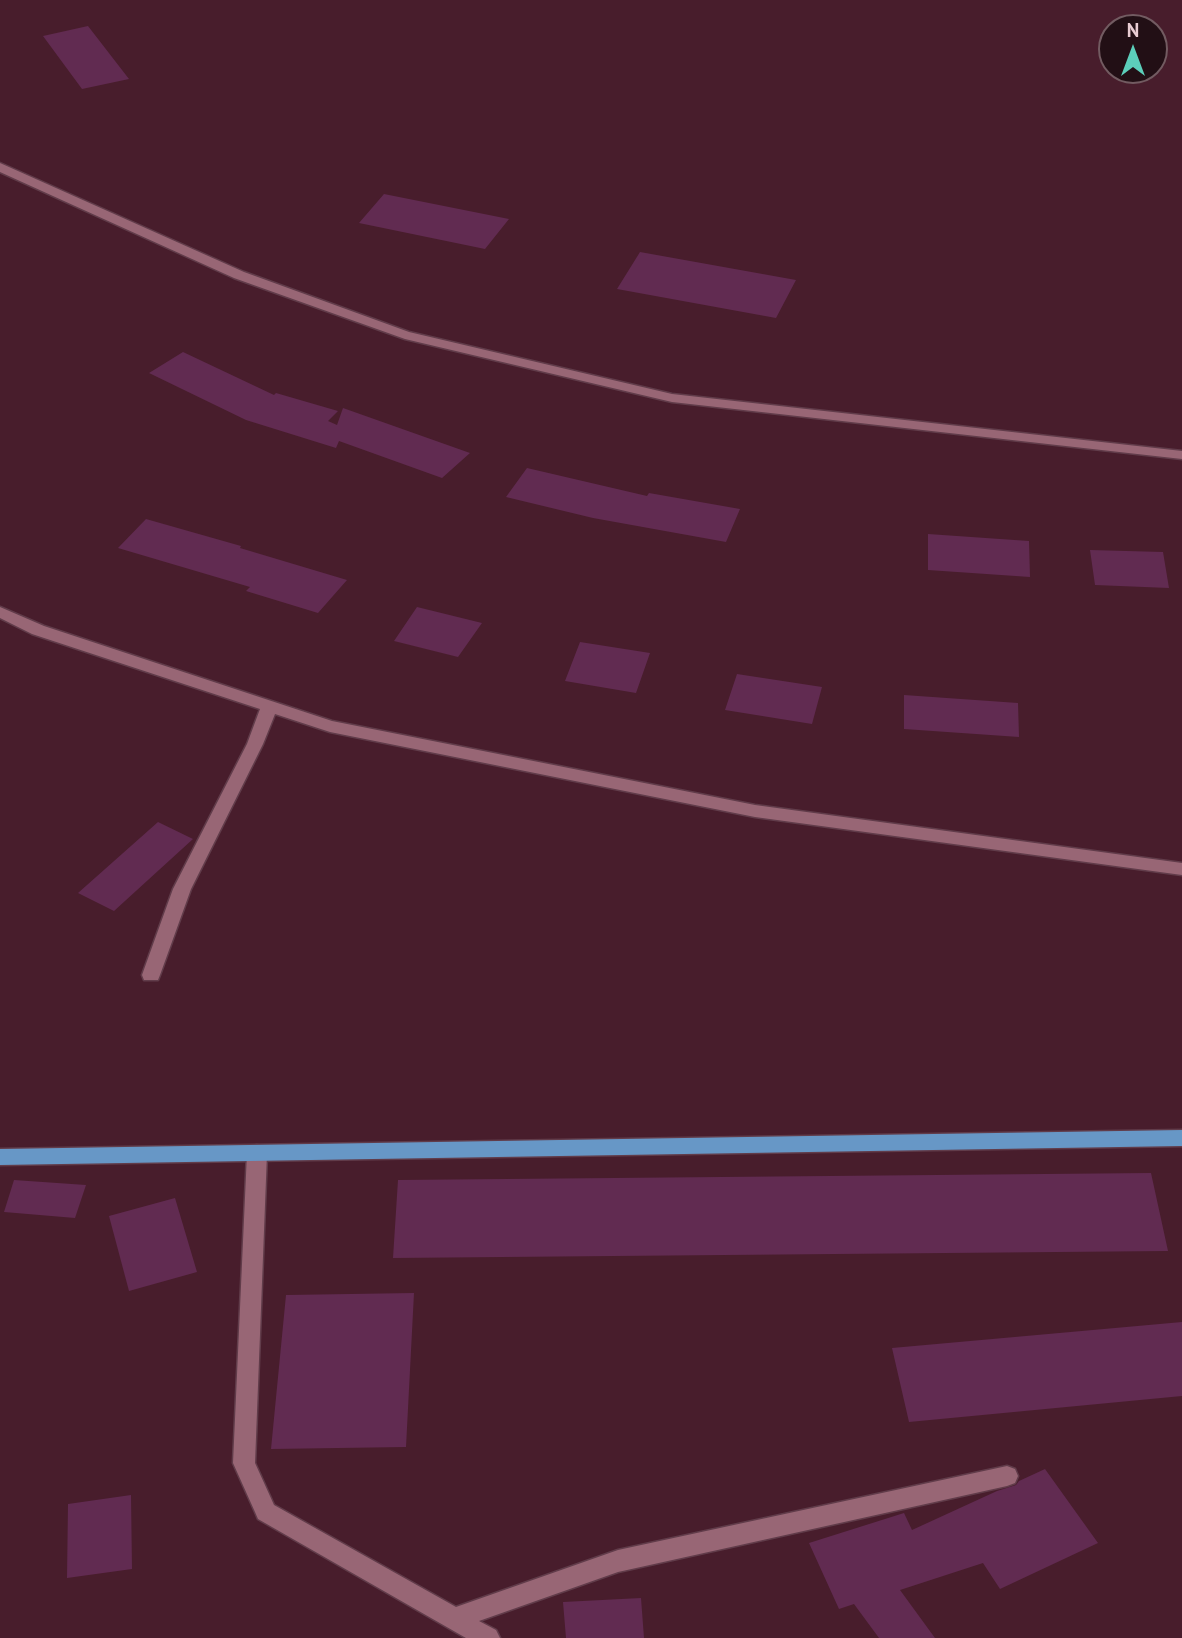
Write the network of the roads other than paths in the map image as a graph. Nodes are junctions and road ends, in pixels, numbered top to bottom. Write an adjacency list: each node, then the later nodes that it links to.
1 (0, 167): 2 (street)
2 (1182, 455)
3 (0, 612): 4 (street)
4 (269, 706): 5 (street); 6 (street)
5 (1182, 869)
6 (151, 975)
7 (1182, 1138): 8 (main road)
8 (257, 1153): 9 (main road); 11 (street)
9 (0, 1157)
10 (1007, 1476): 11 (street)
11 (453, 1619): 12 (street)
12 (488, 1638)

